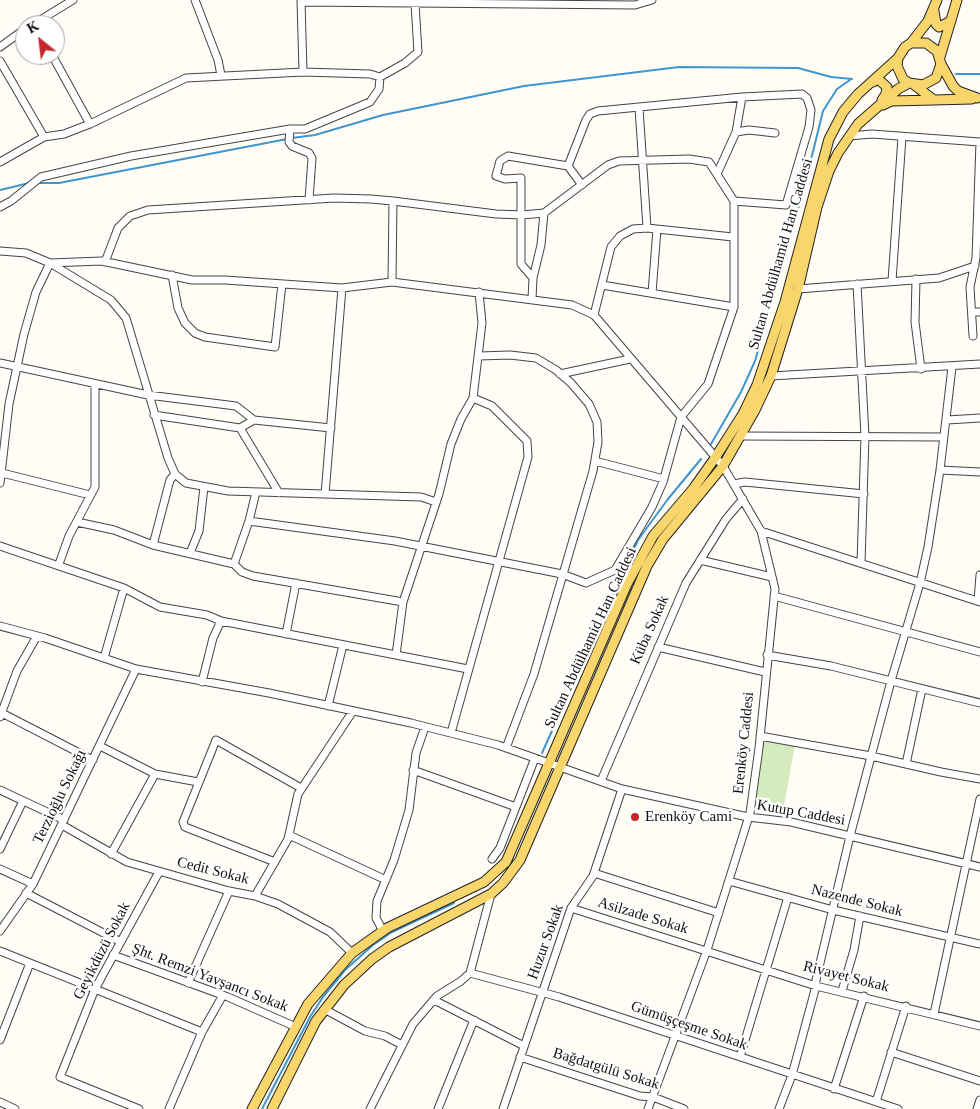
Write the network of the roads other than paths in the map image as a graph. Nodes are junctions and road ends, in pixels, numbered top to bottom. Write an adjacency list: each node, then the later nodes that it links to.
1 (73, 0): 10 (street)
2 (195, 0): 20 (street)
3 (652, 0): 7 (street)
4 (957, 0): 11 (main road)
5 (301, 1): 6 (street); 19 (street)
6 (376, 1): 8 (street)
7 (527, 2): 8 (street)
8 (415, 3): 21 (street)
9 (936, 4): 11 (main road); 13 (main road)
10 (49, 15)
11 (951, 21): 17 (main road)
12 (15, 36): 14 (street)
13 (912, 43): 15 (main road); 17 (main road)
14 (0, 47)
15 (898, 58): 22 (main road, Sultan Abdülhamid Han Caddesi); 23 (main road)
16 (0, 61): 34 (street)
17 (941, 61): 23 (main road); 25 (main road)
18 (58, 65): 29 (street)
19 (303, 72): 20 (street); 21 (street)
20 (221, 75): 29 (street)
21 (380, 77): 32 (street)
22 (871, 82): 28 (main road); 97 (main road, Sultan Abdülhamid Han Caddesi)
23 (911, 84): 26 (main road); 28 (main road, Sultan Abdülhamid Han Caddesi)
24 (742, 97): 27 (street); 30 (street); 44 (street)
25 (978, 98): 26 (main road)
26 (934, 100): 28 (main road)
27 (639, 108): 37 (street); 39 (street)
28 (875, 108): 33 (main road, Sultan Abdülhamid Han Caddesi)
29 (90, 124): 34 (street)
30 (736, 132): 31 (street); 40 (street)
31 (775, 133)
32 (289, 136): 42 (street); 46 (street)
33 (849, 136): 35 (street); 65 (main road, Sultan Abdülhamid Han Caddesi)
34 (44, 137): 38 (street)
35 (902, 137): 36 (street); 59 (street)
36 (980, 142): 45 (street)
37 (643, 160): 40 (street); 41 (street); 49 (street)
38 (0, 162)
39 (568, 166): 41 (street); 48 (street)
40 (717, 174): 44 (street)
41 (582, 185): 47 (street)
42 (309, 200): 43 (street); 54 (street)
43 (393, 201): 48 (street); 60 (street)
44 (734, 201): 51 (street)
45 (979, 205): 53 (street)
46 (0, 207)
47 (544, 213): 48 (street); 57 (street)
48 (522, 215): 57 (street)
49 (647, 228): 50 (street); 63 (street)
50 (656, 229): 51 (street); 67 (street)
51 (733, 237): 69 (street)
52 (0, 250): 55 (street)
53 (977, 261): 58 (street); 70 (street)
54 (105, 262): 55 (street); 56 (street)
55 (50, 263): 78 (street); 85 (street)
56 (172, 276): 61 (street); 61 (street)
57 (533, 278): 68 (street)
58 (916, 279): 59 (street); 80 (street)
59 (892, 281): 62 (street)
60 (392, 282): 64 (street); 66 (street)
61 (282, 284): 64 (street)
62 (857, 284): 65 (street); 81 (street)
63 (602, 285): 67 (street); 72 (street)
64 (342, 288): 93 (street)
65 (798, 289): 83 (main road, Sultan Abdülhamid Han Caddesi)
66 (479, 292): 68 (street); 74 (street)
67 (652, 292): 69 (street)
68 (532, 299): 72 (street)
69 (734, 307): 88 (street)
70 (972, 312): 71 (street); 73 (street)
71 (980, 312)
72 (594, 316): 75 (street, Erenköy Caddesi)
73 (973, 336)
74 (479, 356): 82 (street); 86 (street)
75 (630, 359): 82 (street); 88 (street, Erenköy Caddesi)
76 (0, 363): 78 (street)
77 (980, 364): 79 (street)
78 (19, 367): 84 (street); 103 (street)
79 (952, 367): 80 (street); 91 (street)
80 (920, 369): 81 (street)
81 (862, 371): 83 (street); 95 (street)
82 (560, 374): 98 (street)
83 (771, 376): 94 (main road, Sultan Abdülhamid Han Caddesi)
84 (95, 384): 85 (street); 109 (street)
85 (148, 395): 87 (street); 90 (street)
86 (473, 398): 113 (street); 122 (street)
87 (154, 415): 92 (street); 102 (street)
88 (681, 417): 97 (street, Erenköy Caddesi); 104 (street)
89 (980, 418): 91 (street)
90 (254, 420): 92 (street); 93 (street)
91 (947, 420): 96 (street)
92 (240, 428): 108 (street)
93 (331, 428): 110 (street)
94 (740, 436): 95 (street); 99 (main road, Sultan Abdülhamid Han Caddesi)
95 (865, 436): 96 (street); 111 (street)
96 (943, 438): 100 (street)
97 (715, 458): 99 (street, Erenköy Caddesi); 164 (main road, Sultan Abdülhamid Han Caddesi)
98 (595, 461): 104 (street); 126 (street)
99 (723, 466): 105 (street, Erenköy Caddesi); 166 (main road, Sultan Abdülhamid Han Caddesi)
100 (940, 470): 101 (street); 130 (street)
101 (980, 472)
102 (175, 474): 106 (street); 117 (street)
103 (1, 478): 109 (street)
104 (664, 479): 126 (street)
105 (734, 484): 111 (street); 112 (street, Erenköy Caddesi)
106 (204, 487): 107 (street); 120 (street)
107 (256, 492): 108 (street); 114 (street)
108 (279, 493): 110 (street)
109 (90, 494): 115 (street)
110 (326, 494): 113 (street)
111 (864, 494): 123 (street)
112 (743, 499): 116 (street, Erenköy Caddesi); 121 (street, Küba Sokak)
113 (436, 502): 119 (street)
114 (249, 521): 119 (street); 125 (street)
115 (77, 522): 117 (street); 124 (street)
116 (762, 531): 123 (street); 128 (street, Erenköy Caddesi)
117 (153, 545): 120 (street)
118 (0, 546): 124 (street)
119 (421, 546): 122 (street); 133 (street)
120 (190, 553): 125 (street)
121 (700, 560): 128 (street); 141 (street, Küba Sokak)
122 (498, 562): 126 (street); 146 (street)
123 (861, 563): 130 (street)
124 (58, 564): 131 (street)
125 (234, 564): 129 (street)
126 (562, 574): 160 (street)
127 (980, 575): 134 (street)
128 (772, 577): 132 (street, Erenköy Caddesi)
129 (296, 583): 133 (street); 138 (street)
130 (920, 583): 134 (street); 137 (street)
131 (124, 588): 135 (street); 145 (street)
132 (774, 596): 137 (street); 144 (street, Erenköy Caddesi)
133 (403, 602): 143 (street)
134 (979, 602)
135 (221, 622): 138 (street); 150 (street)
136 (0, 626): 139 (street, Kutup Caddesi)
137 (905, 632): 142 (street); 149 (street)
138 (286, 634): 140 (street)
139 (37, 636): 145 (street, Kutup Caddesi); 155 (street)
140 (343, 645): 143 (street); 153 (street)
141 (658, 647): 148 (street); 170 (street, Küba Sokak)
142 (980, 652)
143 (396, 655): 146 (street)
144 (767, 655): 148 (street, Erenköy Caddesi); 149 (street)
145 (104, 658): 147 (street, Kutup Caddesi)
146 (468, 668): 157 (street)
147 (136, 669): 150 (street, Kutup Caddesi); 159 (street, Terzioğlu Sokağı)
148 (765, 672): 158 (street, Erenköy Caddesi)
149 (891, 681): 151 (street); 161 (street)
150 (202, 682): 153 (street, Kutup Caddesi)
151 (922, 688): 152 (street); 165 (street)
152 (980, 703)
153 (328, 706): 154 (street, Kutup Caddesi)
154 (353, 711): 156 (street, Kutup Caddesi); 172 (street)
155 (1, 714): 163 (street)
156 (425, 727): 157 (street, Kutup Caddesi); 167 (street)
157 (451, 733): 160 (street, Kutup Caddesi)
158 (760, 736): 161 (street); 178 (street, Erenköy Caddesi)
159 (100, 746): 163 (street, Terzioğlu Sokağı); 168 (street)
160 (506, 748): 162 (street, Kutup Caddesi)
161 (872, 756): 165 (street); 181 (street)
162 (535, 758): 164 (street, Kutup Caddesi); 177 (street)
163 (93, 760): 179 (street, Terzioğlu Sokağı)
164 (549, 763): 166 (street, Kutup Caddesi); 204 (main road, Sultan Abdülhamid Han Caddesi)
165 (906, 764): 169 (street)
166 (560, 767): 170 (street, Kutup Caddesi); 196 (main road, Sultan Abdülhamid Han Caddesi)
167 (413, 770): 177 (street); 191 (street)
168 (155, 774): 171 (street); 183 (street)
169 (980, 779)
170 (601, 781): 173 (street, Kutup Caddesi)
171 (198, 782): 172 (street); 185 (street)
172 (301, 788): 180 (street)
173 (622, 789): 178 (street, Kutup Caddesi); 190 (street, Huzur Sokak)
174 (0, 790): 176 (street, Cedit Sokak)
175 (980, 799): 186 (street)
176 (23, 801): 179 (street, Cedit Sokak); 182 (street)
177 (516, 807): 184 (street)
178 (748, 817): 181 (street, Kutup Caddesi); 192 (street, Erenköy Caddesi)
179 (63, 822): 183 (street, Cedit Sokak); 193 (street, Terzioğlu Sokağı)
180 (289, 835): 185 (street); 191 (street)
181 (850, 836): 186 (street, Kutup Caddesi); 200 (street)
182 (0, 849)
183 (111, 854): 189 (street, Cedit Sokak)
184 (492, 859)
185 (275, 862): 197 (street)
186 (965, 863): 187 (street, Kutup Caddesi); 205 (street)
187 (980, 867)
188 (0, 869): 193 (street)
189 (159, 872): 194 (street, Cedit Sokak); 206 (street, Geyikdüzü Sokak)
190 (594, 873): 199 (street, Huzur Sokak); 201 (street)
191 (386, 880): 204 (street)
192 (729, 880): 198 (street, Nazende Sokak); 201 (street, Erenköy Caddesi)
193 (32, 884): 195 (street, Terzioğlu Sokağı)
194 (229, 891): 197 (street, Cedit Sokak); 215 (street)
195 (26, 893): 203 (street, Terzioğlu Sokağı); 206 (street)
196 (492, 894): 214 (street); 224 (main road, Sultan Abdülhamid Han Caddesi)
197 (256, 896): 210 (street, Cedit Sokak)
198 (788, 897): 200 (street, Nazende Sokak); 213 (street)
199 (571, 908): 208 (street, Asilzade Sokak); 219 (street, Huzur Sokak)
200 (833, 910): 202 (street, Nazende Sokak); 216 (street)
201 (719, 913): 208 (street, Erenköy Caddesi)
202 (860, 916): 205 (street, Nazende Sokak); 218 (street)
203 (0, 931)
204 (382, 931): 210 (main road, Sultan Abdülhamid Han Caddesi)
205 (951, 938): 207 (street, Nazende Sokak); 225 (street)
206 (121, 942): 211 (street, Geyikdüzü Sokak)
207 (980, 944)
208 (707, 950): 213 (street, Rivayet Sokak); 230 (street, Erenköy Caddesi)
209 (0, 951): 212 (street)
210 (352, 953): 228 (main road, Sultan Abdülhamid Han Caddesi)
211 (113, 955): 215 (street, Şht. Remzi Yavşancı Sokak); 217 (street, Geyikdüzü Sokak)
212 (30, 963): 217 (street); 231 (street)
213 (767, 970): 216 (street, Rivayet Sokak); 236 (street)
214 (470, 973): 219 (street, Gümüşçeşme Sokak); 222 (street)
215 (188, 984): 220 (street, Şht. Remzi Yavşancı Sokak)
216 (816, 986): 218 (street, Rivayet Sokak); 237 (street)
217 (95, 988): 229 (street); 245 (street, Geyikdüzü Sokak)
218 (842, 991): 221 (street, Rivayet Sokak)
219 (542, 994): 230 (street, Gümüşçeşme Sokak); 233 (street, Huzur Sokak)
220 (223, 995): 228 (street, Şht. Remzi Yavşancı Sokak); 229 (street)
221 (864, 996): 223 (street, Rivayet Sokak); 239 (street)
222 (434, 1000): 226 (street); 232 (street)
223 (906, 1006): 225 (street, Rivayet Sokak); 234 (street)
224 (324, 1009): 232 (street); 248 (main road, Sultan Abdülhamid Han Caddesi)
225 (934, 1014): 227 (street, Rivayet Sokak)
226 (474, 1020): 233 (street); 250 (street)
227 (980, 1026)
228 (296, 1027): 247 (main road, Sultan Abdülhamid Han Caddesi)
229 (202, 1032): 246 (street)
230 (675, 1036): 236 (street, Gümüşçeşme Sokak); 240 (street, Erenköy Caddesi)
231 (0, 1040)
232 (402, 1045): 249 (street)
233 (524, 1046): 235 (street, Huzur Sokak)
234 (891, 1052): 238 (street); 243 (street)
235 (520, 1057): 240 (street, Bağdatgülü Sokak); 251 (street, Huzur Sokak)
236 (740, 1058): 237 (street, Gümüşçeşme Sokak)
237 (792, 1075): 239 (street, Gümüşçeşme Sokak); 254 (street)
238 (980, 1081)
239 (834, 1089): 243 (street, Gümüşçeşme Sokak)
240 (653, 1097): 252 (street, Erenköy Caddesi); 253 (street, Bağdatgülü Sokak)
241 (980, 1100): 256 (street)
242 (0, 1102): 244 (street)
243 (876, 1102): 255 (street, Gümüşçeşme Sokak)
244 (15, 1109)
245 (138, 1109)
246 (169, 1109)
247 (252, 1109)
248 (272, 1109)
249 (370, 1109)
250 (438, 1109)
251 (503, 1109)
252 (648, 1109)
253 (684, 1109)
254 (779, 1109)
255 (898, 1109)
256 (977, 1109)

